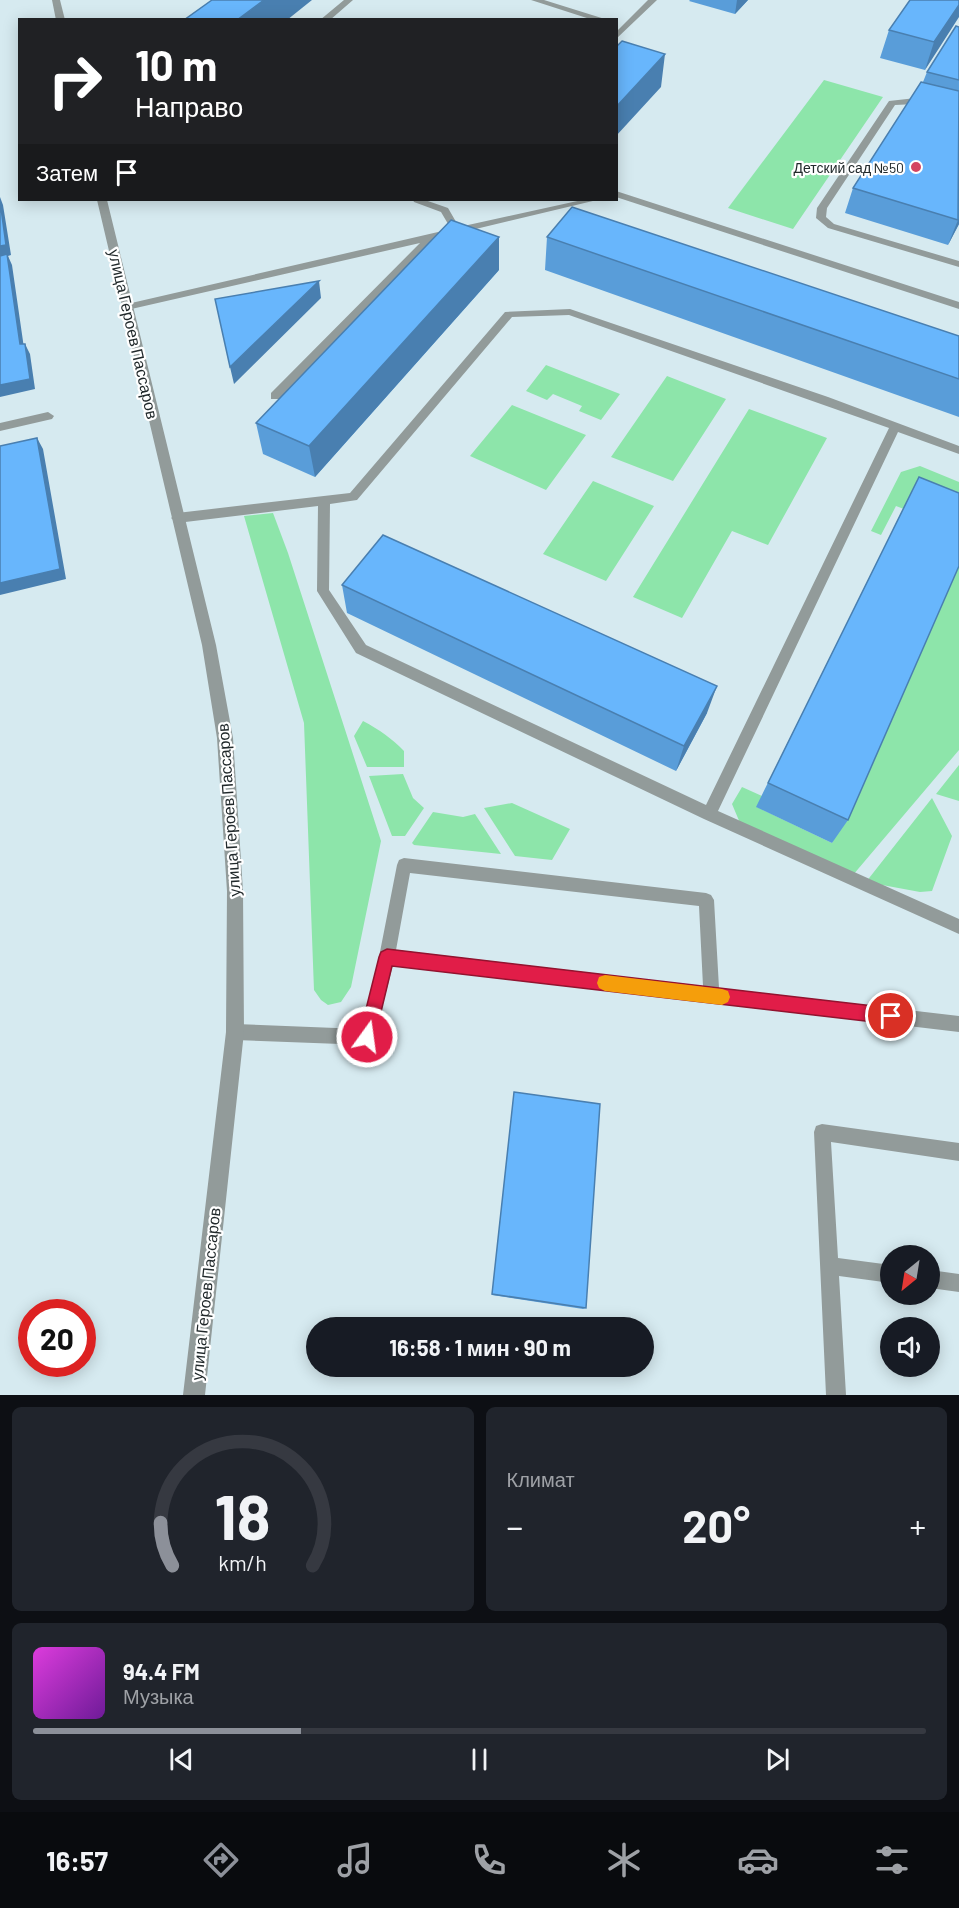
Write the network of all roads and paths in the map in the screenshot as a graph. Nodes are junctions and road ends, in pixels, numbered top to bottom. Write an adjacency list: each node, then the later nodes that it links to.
1 (56, 0): 5 (street)
2 (349, 0): 6 (lane)
3 (535, 0): 7 (lane)
4 (653, 0): 9 (lane)
5 (60, 18)
6 (326, 18)
7 (596, 18)
8 (618, 24): 9 (lane)
9 (627, 26): 10 (lane)
10 (618, 35)
11 (959, 113): 20 (lane)
12 (618, 195): 21 (lane)
13 (102, 201): 22 (street, улица Героев Пассаров)
14 (420, 201): 17 (lane)
15 (454, 201): 17 (lane)
16 (588, 201): 18 (lane)
17 (445, 210): 18 (lane)
18 (457, 232): 19 (lane)
19 (430, 238): 22 (lane); 23 (lane)
20 (959, 264)
21 (957, 302)
22 (127, 307): 29 (street, улица Героев Пассаров)
23 (275, 396)
24 (48, 416): 25 (lane)
25 (0, 427)
26 (895, 427): 27 (lane); 28 (lane); 30 (lane)
27 (959, 450)
28 (324, 501): 29 (lane); 30 (lane)
29 (177, 518): 35 (street, улица Героев Пассаров)
30 (709, 814): 31 (lane)
31 (959, 927)
32 (387, 957): 33 (lane); 33 (lane); 35 (lane)
33 (711, 995): 34 (lane)
34 (959, 1024)
35 (235, 1032): 41 (street, улица Героев Пассаров)
36 (959, 1152): 37 (lane)
37 (830, 1266): 38 (lane); 42 (lane)
38 (880, 1273)
39 (940, 1280): 40 (lane)
40 (959, 1283)
41 (194, 1395)
42 (836, 1395)

